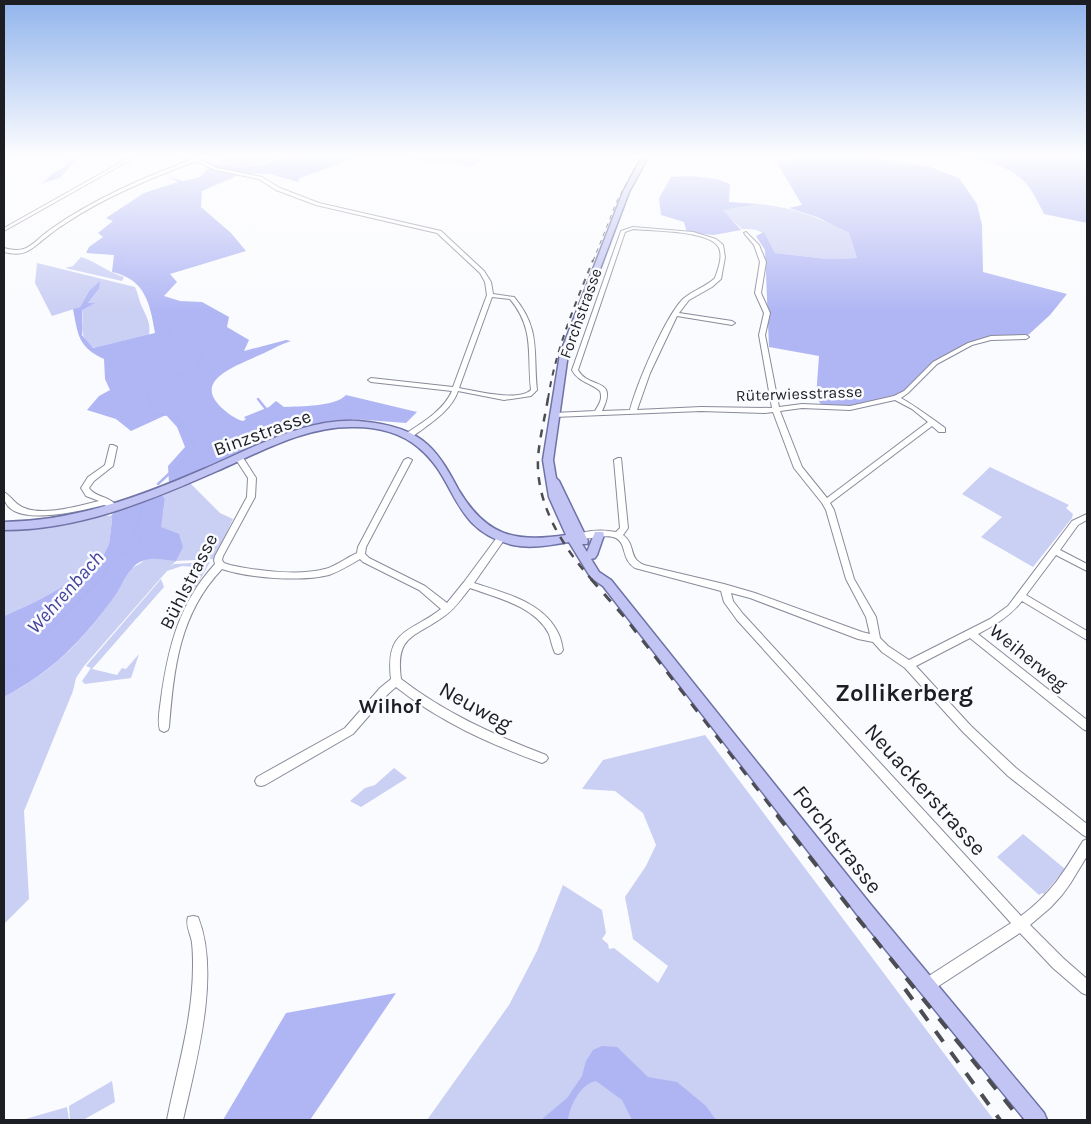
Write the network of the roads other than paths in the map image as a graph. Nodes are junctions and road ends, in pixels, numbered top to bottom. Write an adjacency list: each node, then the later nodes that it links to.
1 (43, 207): 5 (street)
2 (86, 207): 7 (street)
3 (333, 207): 8 (street)
4 (620, 207): 17 (main road, Forchstrasse)
5 (5, 229)
6 (753, 234): 15 (street)
7 (4, 250)
8 (490, 295): 13 (street); 13 (street)
9 (676, 314): 10 (street); 16 (street); 18 (street)
10 (732, 323)
11 (1026, 337): 14 (street, Rüterwiesstrasse)
12 (371, 380): 13 (street)
13 (456, 390): 21 (street)
14 (896, 398): 15 (street, Rüterwiesstrasse); 19 (street)
15 (776, 411): 16 (street, Rüterwiesstrasse); 27 (street)
16 (634, 412): 18 (street, Rüterwiesstrasse)
17 (554, 414): 18 (street, Rüterwiesstrasse); 32 (main road, Forchstrasse)
18 (598, 414)
19 (933, 422): 20 (street); 27 (street)
20 (942, 430)
21 (408, 436): 23 (main road, Binzstrasse); 34 (main road, Binzstrasse)
22 (113, 447): 28 (street)
23 (239, 458): 28 (main road, Binzstrasse); 38 (street, Bühlstrasse)
24 (408, 460): 36 (street)
25 (618, 460): 33 (street)
26 (4, 495): 28 (street)
27 (826, 502): 47 (street)
28 (111, 506): 30 (main road, Binzstrasse)
29 (1083, 518): 35 (street)
30 (4, 526)
31 (599, 535): 32 (street); 33 (street); 37 (main road)
32 (576, 536): 34 (main road, Binzstrasse); 37 (main road, Forchstrasse); 40 (main road, Forchstrasse)
33 (619, 536): 42 (street)
34 (502, 538): 41 (street)
35 (1055, 550): 39 (street); 43 (street)
36 (361, 555): 38 (street); 44 (street)
37 (590, 555): 40 (main road, Forchstrasse)
38 (220, 565): 52 (street, Bühlstrasse)
39 (1087, 568)
40 (607, 583): 59 (main road, Forchstrasse)
41 (468, 584): 44 (street); 48 (street)
42 (724, 588): 47 (street); 58 (street, Neuackerstrasse)
43 (1021, 596): 45 (street); 46 (street)
44 (446, 609): 50 (street)
45 (972, 634): 49 (street); 51 (street, Weiherweg)
46 (1087, 636)
47 (876, 639): 49 (street)
48 (558, 650)
49 (909, 665): 55 (street)
50 (396, 681): 53 (street, Neuweg); 54 (street)
51 (1087, 726)
52 (164, 727)
53 (542, 758)
54 (261, 781)
55 (1087, 831)
56 (1087, 845): 58 (street)
57 (193, 922): 61 (street)
58 (1020, 924): 59 (street); 60 (street, Neuackerstrasse)
59 (926, 986): 62 (main road, Forchstrasse)
60 (1087, 988)
61 (175, 1120)
62 (1037, 1120)

